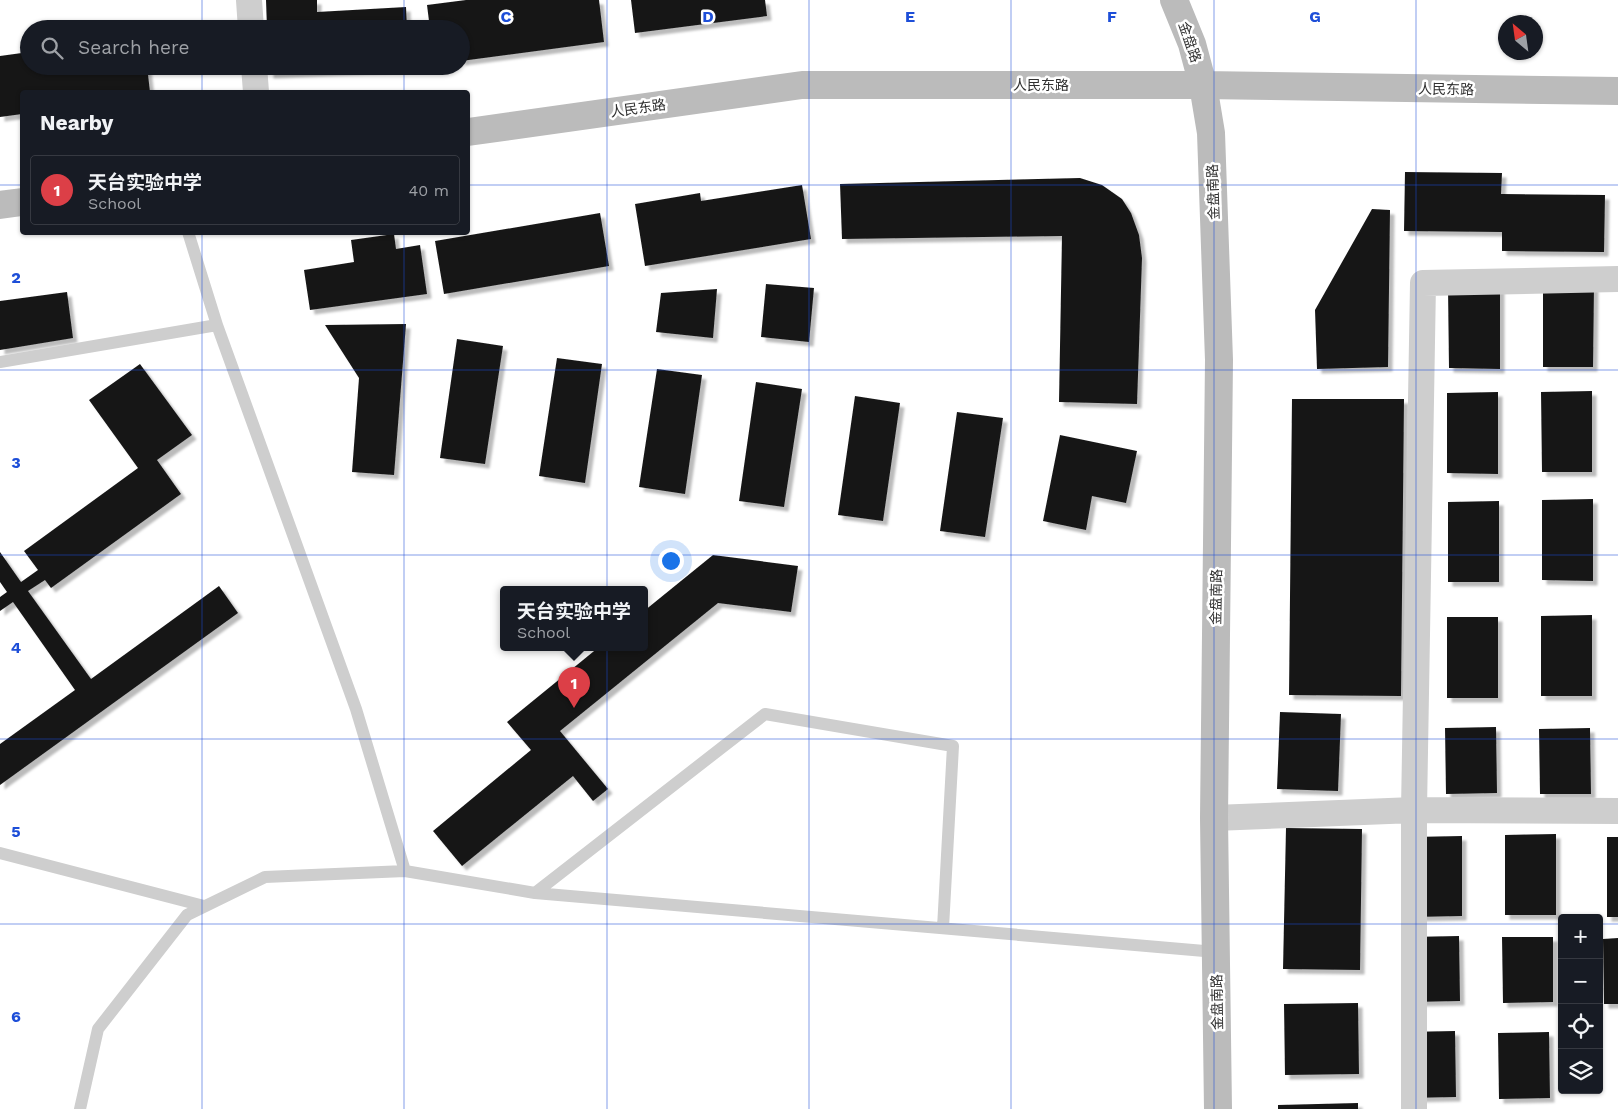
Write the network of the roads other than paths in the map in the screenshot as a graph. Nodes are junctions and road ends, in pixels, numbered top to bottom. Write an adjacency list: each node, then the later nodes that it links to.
1 (249, 0): 3 (street)
2 (1174, 0): 5 (main road, 金盘路)
3 (250, 20)
4 (255, 75): 6 (street)
5 (1203, 85): 7 (main road, 人民东路); 8 (main road, 人民东路); 17 (main road, 金盘南路)
6 (256, 90)
7 (1618, 91)
8 (470, 132)
9 (20, 202): 10 (main road)
10 (0, 205)
11 (189, 235): 13 (lane)
12 (1618, 279): 15 (street)
13 (217, 325): 14 (lane); 19 (lane)
14 (0, 362)
15 (1414, 810): 16 (street); 17 (street); 26 (street)
16 (1618, 811)
17 (1214, 818): 23 (main road, 金盘南路)
18 (0, 853): 21 (lane)
19 (405, 871): 20 (lane); 21 (lane)
20 (535, 894): 22 (lane); 22 (lane)
21 (204, 906): 24 (lane)
22 (943, 928): 23 (lane)
23 (1216, 952): 25 (main road, 金盘南路)
24 (80, 1109)
25 (1218, 1109)
26 (1414, 1109)

